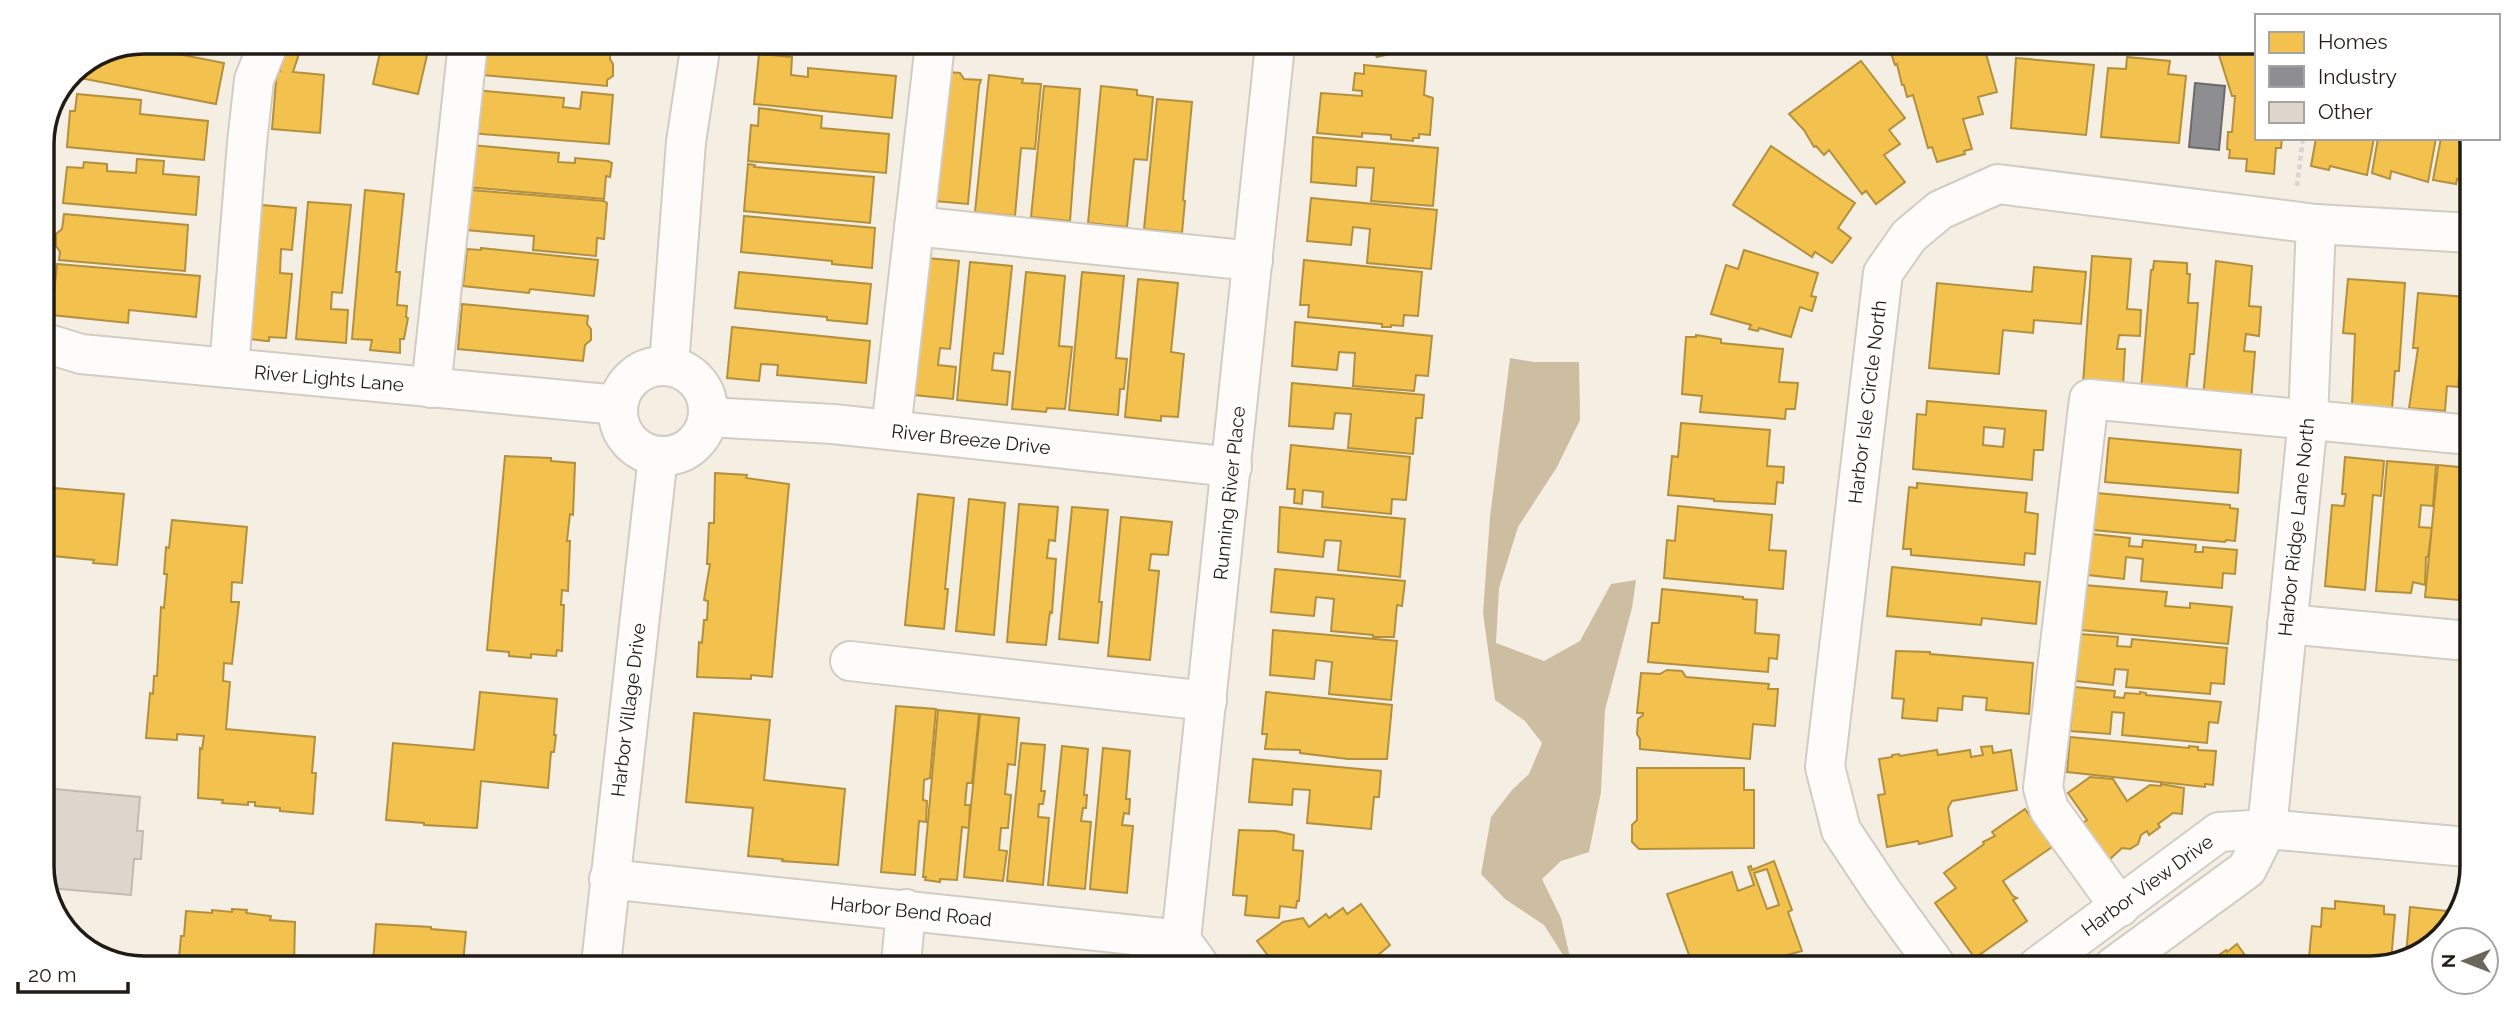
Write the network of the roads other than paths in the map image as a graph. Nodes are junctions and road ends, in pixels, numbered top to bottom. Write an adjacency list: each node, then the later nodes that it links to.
1 (264, 54): 12 (street)
2 (467, 54): 13 (street)
3 (699, 54): 11 (street)
4 (934, 54): 7 (street)
5 (1273, 54): 9 (street, Running River Place)
6 (2305, 222): 8 (street, Harbor Isle Circle North); 16 (street, Harbor Ridge Lane North); 34 (street, Harbor Isle Circle North)
7 (914, 226): 9 (street); 17 (street)
8 (2460, 232)
9 (1253, 261): 20 (street, Running River Place)
10 (54, 346): 12 (street, River Lights Lane)
11 (668, 365): 14 (street); 15 (street)
12 (229, 368): 13 (street, River Lights Lane)
13 (430, 388): 14 (street, River Lights Lane)
14 (618, 405): 19 (street)
15 (708, 417): 17 (street, River Breeze Drive); 19 (street)
16 (2308, 419): 18 (street); 21 (street, Harbor Ridge Lane North); 28 (street)
17 (891, 430): 20 (street, River Breeze Drive)
18 (2460, 434)
19 (657, 456): 27 (street, Harbor Village Drive)
20 (1232, 467): 24 (street, Running River Place)
21 (2287, 624): 22 (street); 25 (street, Harbor Ridge Lane North)
22 (2460, 640)
23 (849, 661): 24 (street)
24 (1207, 701): 30 (street, Running River Place)
25 (2267, 829): 26 (street, Harbor View Drive); 28 (street, Harbor View Drive); 31 (street)
26 (2460, 846)
27 (609, 879): 29 (street, Harbor Bend Road); 32 (street, Harbor Village Drive)
28 (2120, 907): 35 (street, Harbor View Drive)
29 (906, 909): 30 (street, Harbor Bend Road); 33 (street)
30 (1190, 953)
31 (2158, 955)
32 (602, 956)
33 (902, 956)
34 (1929, 956)
35 (2052, 956)

